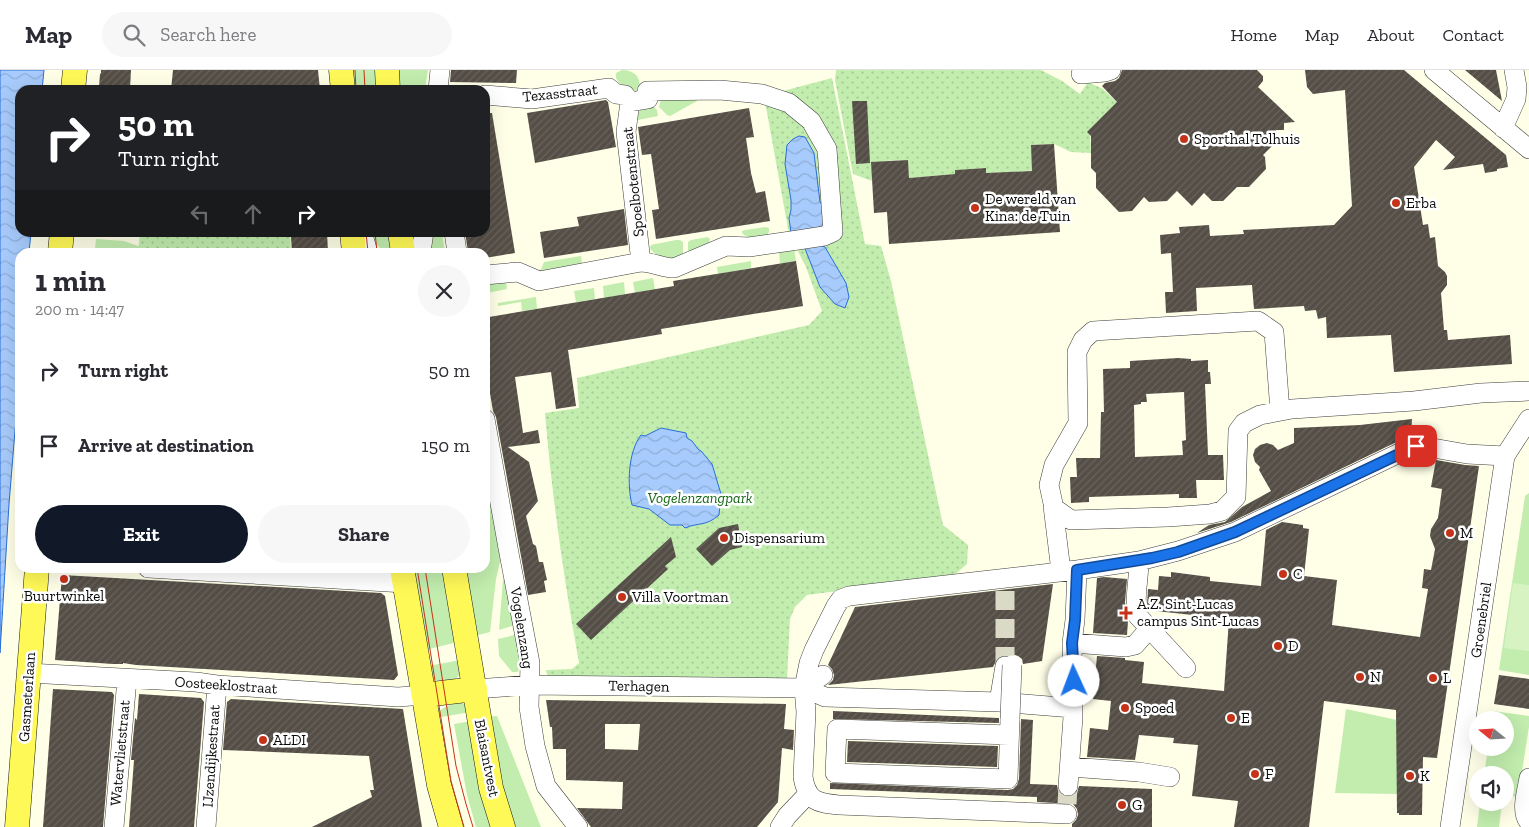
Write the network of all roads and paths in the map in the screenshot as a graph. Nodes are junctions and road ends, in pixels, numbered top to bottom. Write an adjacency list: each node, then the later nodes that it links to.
1 (75, 70): 10 (main road)
2 (341, 70): 11 (main road)
3 (352, 70): 12 (street)
4 (386, 70): 13 (main road)
5 (440, 70): 14 (street)
6 (1111, 70): 9 (street)
7 (1434, 70): 17 (street)
8 (1514, 70): 17 (street)
9 (1081, 74)
10 (74, 85)
11 (342, 85)
12 (353, 85)
13 (388, 85)
14 (438, 85)
15 (490, 95): 16 (street, Texasstraat)
16 (630, 102): 19 (street, Spoelbotenstraat); 19 (street)
17 (1503, 128): 18 (street)
18 (1529, 149)
19 (641, 262): 20 (street)
20 (490, 275)
21 (1529, 391): 22 (street)
22 (1280, 411): 26 (street); 26 (street)
23 (1529, 419): 25 (street, Groenebriel)
24 (490, 446): 40 (street, Vogelenzang)
25 (1506, 456): 27 (street); 60 (street, Groenebriel)
26 (1054, 506): 28 (street)
27 (1139, 561): 28 (street); 33 (street)
28 (1069, 571): 34 (street); 41 (street)
29 (36, 573): 36 (main road, Gasmeterlaan)
30 (330, 573): 32 (street)
31 (455, 573): 42 (main road, Blaisantvest)
32 (403, 575): 43 (main road)
33 (1149, 629): 34 (street); 35 (street)
34 (1072, 643): 45 (street)
35 (1186, 668)
36 (28, 673): 38 (street, Oosteeklostraat); 53 (main road, Gasmeterlaan)
37 (823, 675): 41 (street)
38 (127, 679): 39 (street, Oosteeklostraat); 54 (street, Watervlietstraat)
39 (216, 685): 43 (street, Oosteeklostraat); 55 (street, IJzendijkestraat)
40 (529, 685): 41 (street, Terhagen); 42 (street, Terhagen); 58 (street, Vogelenzang)
41 (804, 688): 44 (street); 50 (street)
42 (475, 689): 43 (main road); 57 (main road, Blaisantvest)
43 (424, 695): 56 (main road)
44 (999, 702): 45 (street); 46 (street, bridge)
45 (1073, 708): 47 (street)
46 (1009, 727): 46 (street)
47 (1070, 767): 48 (street); 51 (street)
48 (1170, 777)
49 (1529, 778): 52 (street)
50 (808, 794): 51 (street); 59 (street)
51 (1067, 808)
52 (1529, 822)
53 (17, 827)
54 (114, 827)
55 (206, 827)
56 (451, 827)
57 (503, 827)
58 (578, 827)
59 (780, 827)
60 (1450, 827)

